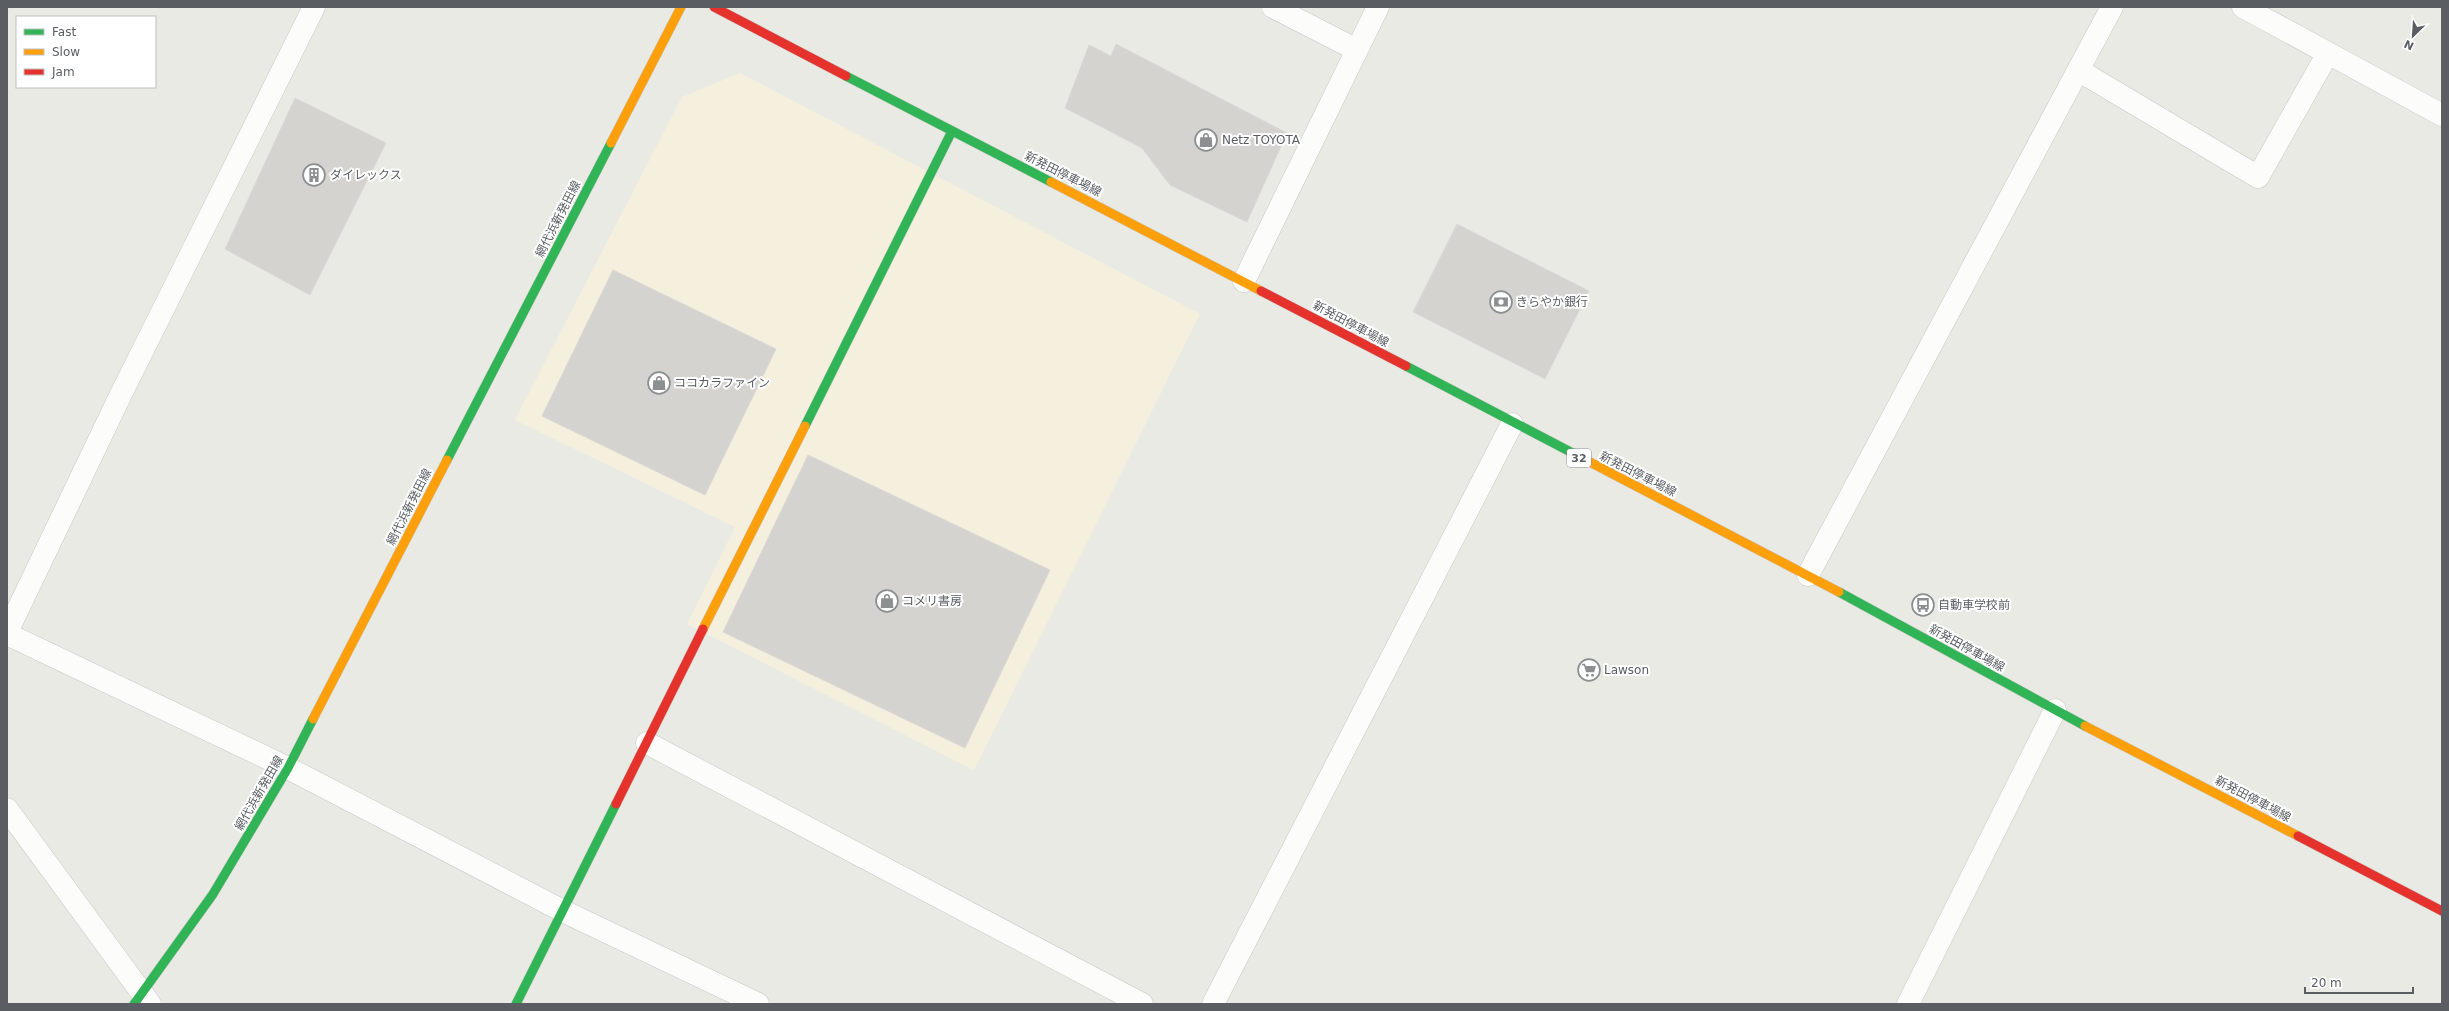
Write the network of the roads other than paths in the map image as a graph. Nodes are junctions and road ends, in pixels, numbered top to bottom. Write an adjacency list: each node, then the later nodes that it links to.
1 (314, 7): 16 (street)
2 (681, 7): 19 (main road, 網代浜新発田線)
3 (714, 7): 12 (main road, 新発田停車場線 / 32)
4 (1273, 7): 8 (street)
5 (1378, 7): 8 (street)
6 (2112, 7): 10 (street)
7 (2244, 7): 9 (street)
8 (1357, 50): 13 (street)
9 (2328, 53): 10 (street); 11 (street)
10 (2078, 70): 15 (street)
11 (2442, 115)
12 (952, 131): 13 (main road, 新発田停車場線 / 32); 18 (main road)
13 (1244, 281): 14 (main road, 新発田停車場線 / 32)
14 (1512, 424): 15 (main road, 新発田停車場線 / 32); 27 (street)
15 (1808, 576): 17 (main road, 新発田停車場線 / 32)
16 (7, 633): 19 (street)
17 (2055, 710): 22 (main road, 新発田停車場線 / 32); 28 (street)
18 (647, 743): 21 (main road); 26 (street)
19 (288, 768): 21 (street); 23 (main road, 網代浜新発田線)
20 (7, 809): 23 (street)
21 (563, 911): 24 (street); 25 (main road)
22 (2442, 911)
23 (142, 1000)
24 (747, 1002)
25 (516, 1004)
26 (1142, 1004)
27 (1213, 1004)
28 (1908, 1004)

